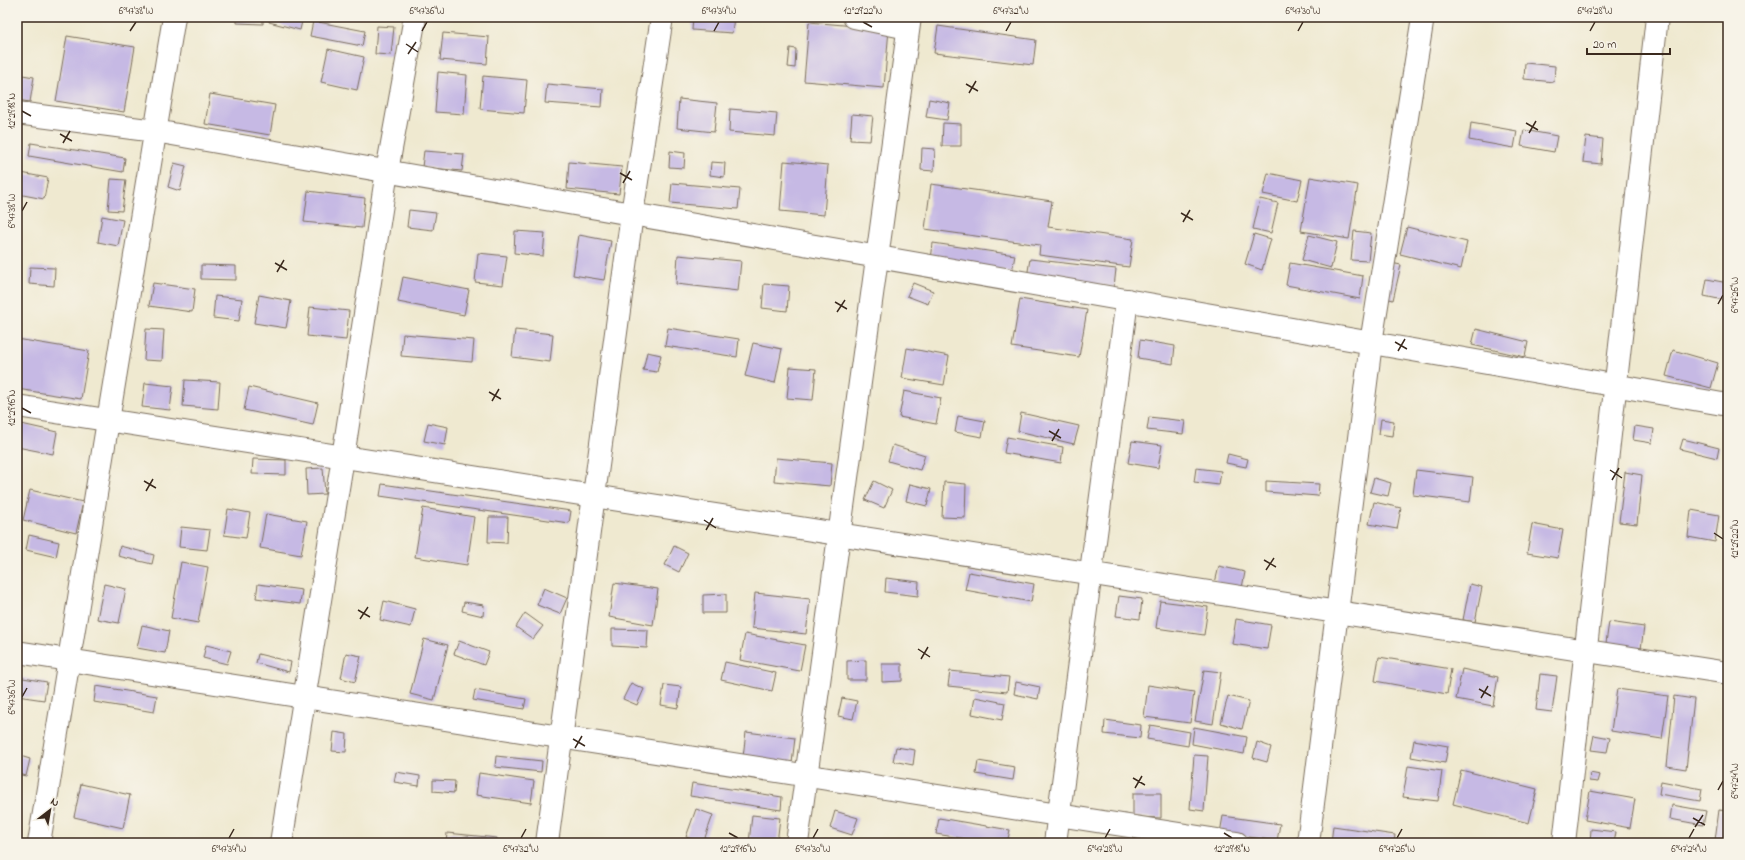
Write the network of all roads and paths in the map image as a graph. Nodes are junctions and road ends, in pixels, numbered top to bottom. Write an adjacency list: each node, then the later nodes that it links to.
1 (174, 17): 9 (street)
2 (415, 17): 10 (street)
3 (662, 17): 11 (street)
4 (854, 17): 7 (street)
5 (1423, 17): 14 (street)
6 (1657, 17): 15 (street)
7 (909, 22): 12 (street)
8 (17, 113): 9 (street)
9 (155, 131): 10 (street); 18 (street)
10 (387, 171): 11 (street); 19 (street)
11 (632, 214): 12 (street); 20 (street)
12 (877, 257): 13 (street); 21 (street)
13 (1127, 300): 14 (street); 22 (street)
14 (1371, 343): 15 (street); 23 (street)
15 (1616, 386): 16 (street); 25 (street)
16 (1728, 405)
17 (17, 406): 18 (street)
18 (109, 420): 19 (street); 26 (street)
19 (343, 457): 20 (street); 28 (street)
20 (594, 496): 21 (street); 29 (street)
21 (840, 535): 22 (street); 30 (street)
22 (1092, 574): 23 (street); 31 (street)
23 (1337, 612): 25 (street); 38 (street)
24 (17, 652): 26 (street)
25 (1587, 652): 27 (street); 39 (street)
26 (68, 660): 28 (street); 32 (street)
27 (1728, 673)
28 (303, 697): 29 (street); 33 (street)
29 (561, 737): 30 (street); 34 (street)
30 (806, 776): 31 (street); 35 (street)
31 (1059, 815): 36 (street); 37 (street)
32 (39, 843)
33 (280, 843)
34 (547, 843)
35 (797, 843)
36 (1055, 843)
37 (1237, 843)
38 (1308, 843)
39 (1564, 843)

